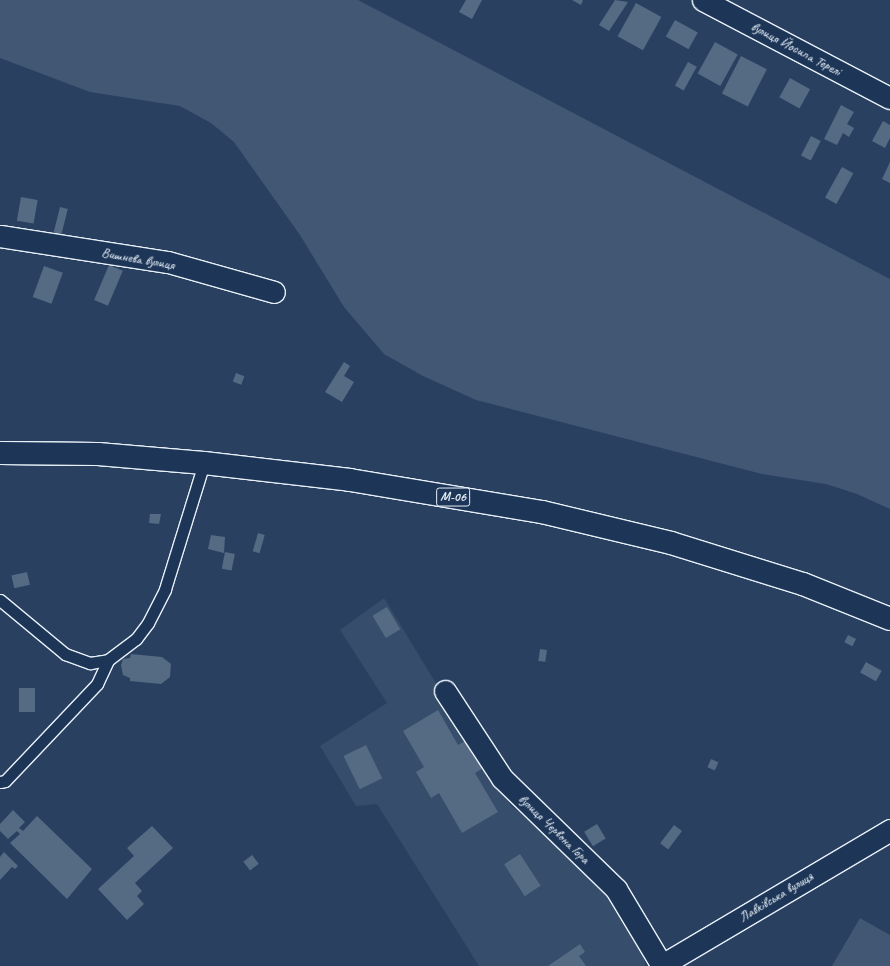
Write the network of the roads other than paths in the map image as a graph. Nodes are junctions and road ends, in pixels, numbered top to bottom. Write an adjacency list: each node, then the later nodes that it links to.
1 (703, 0): 2 (street, вулиця Йосипа Терелі)
2 (890, 98)
3 (0, 236): 4 (street, Вишнева вулиця)
4 (274, 292)
5 (0, 453): 6 (highway, М-06)
6 (204, 462): 8 (highway, М-06); 9 (lane)
7 (0, 600): 9 (lane)
8 (890, 619)
9 (108, 660): 11 (lane)
10 (445, 691): 13 (street, вулиця Червона Гора)
11 (0, 782)
12 (890, 830): 13 (street, Лавківська вулиця)
13 (662, 965)

